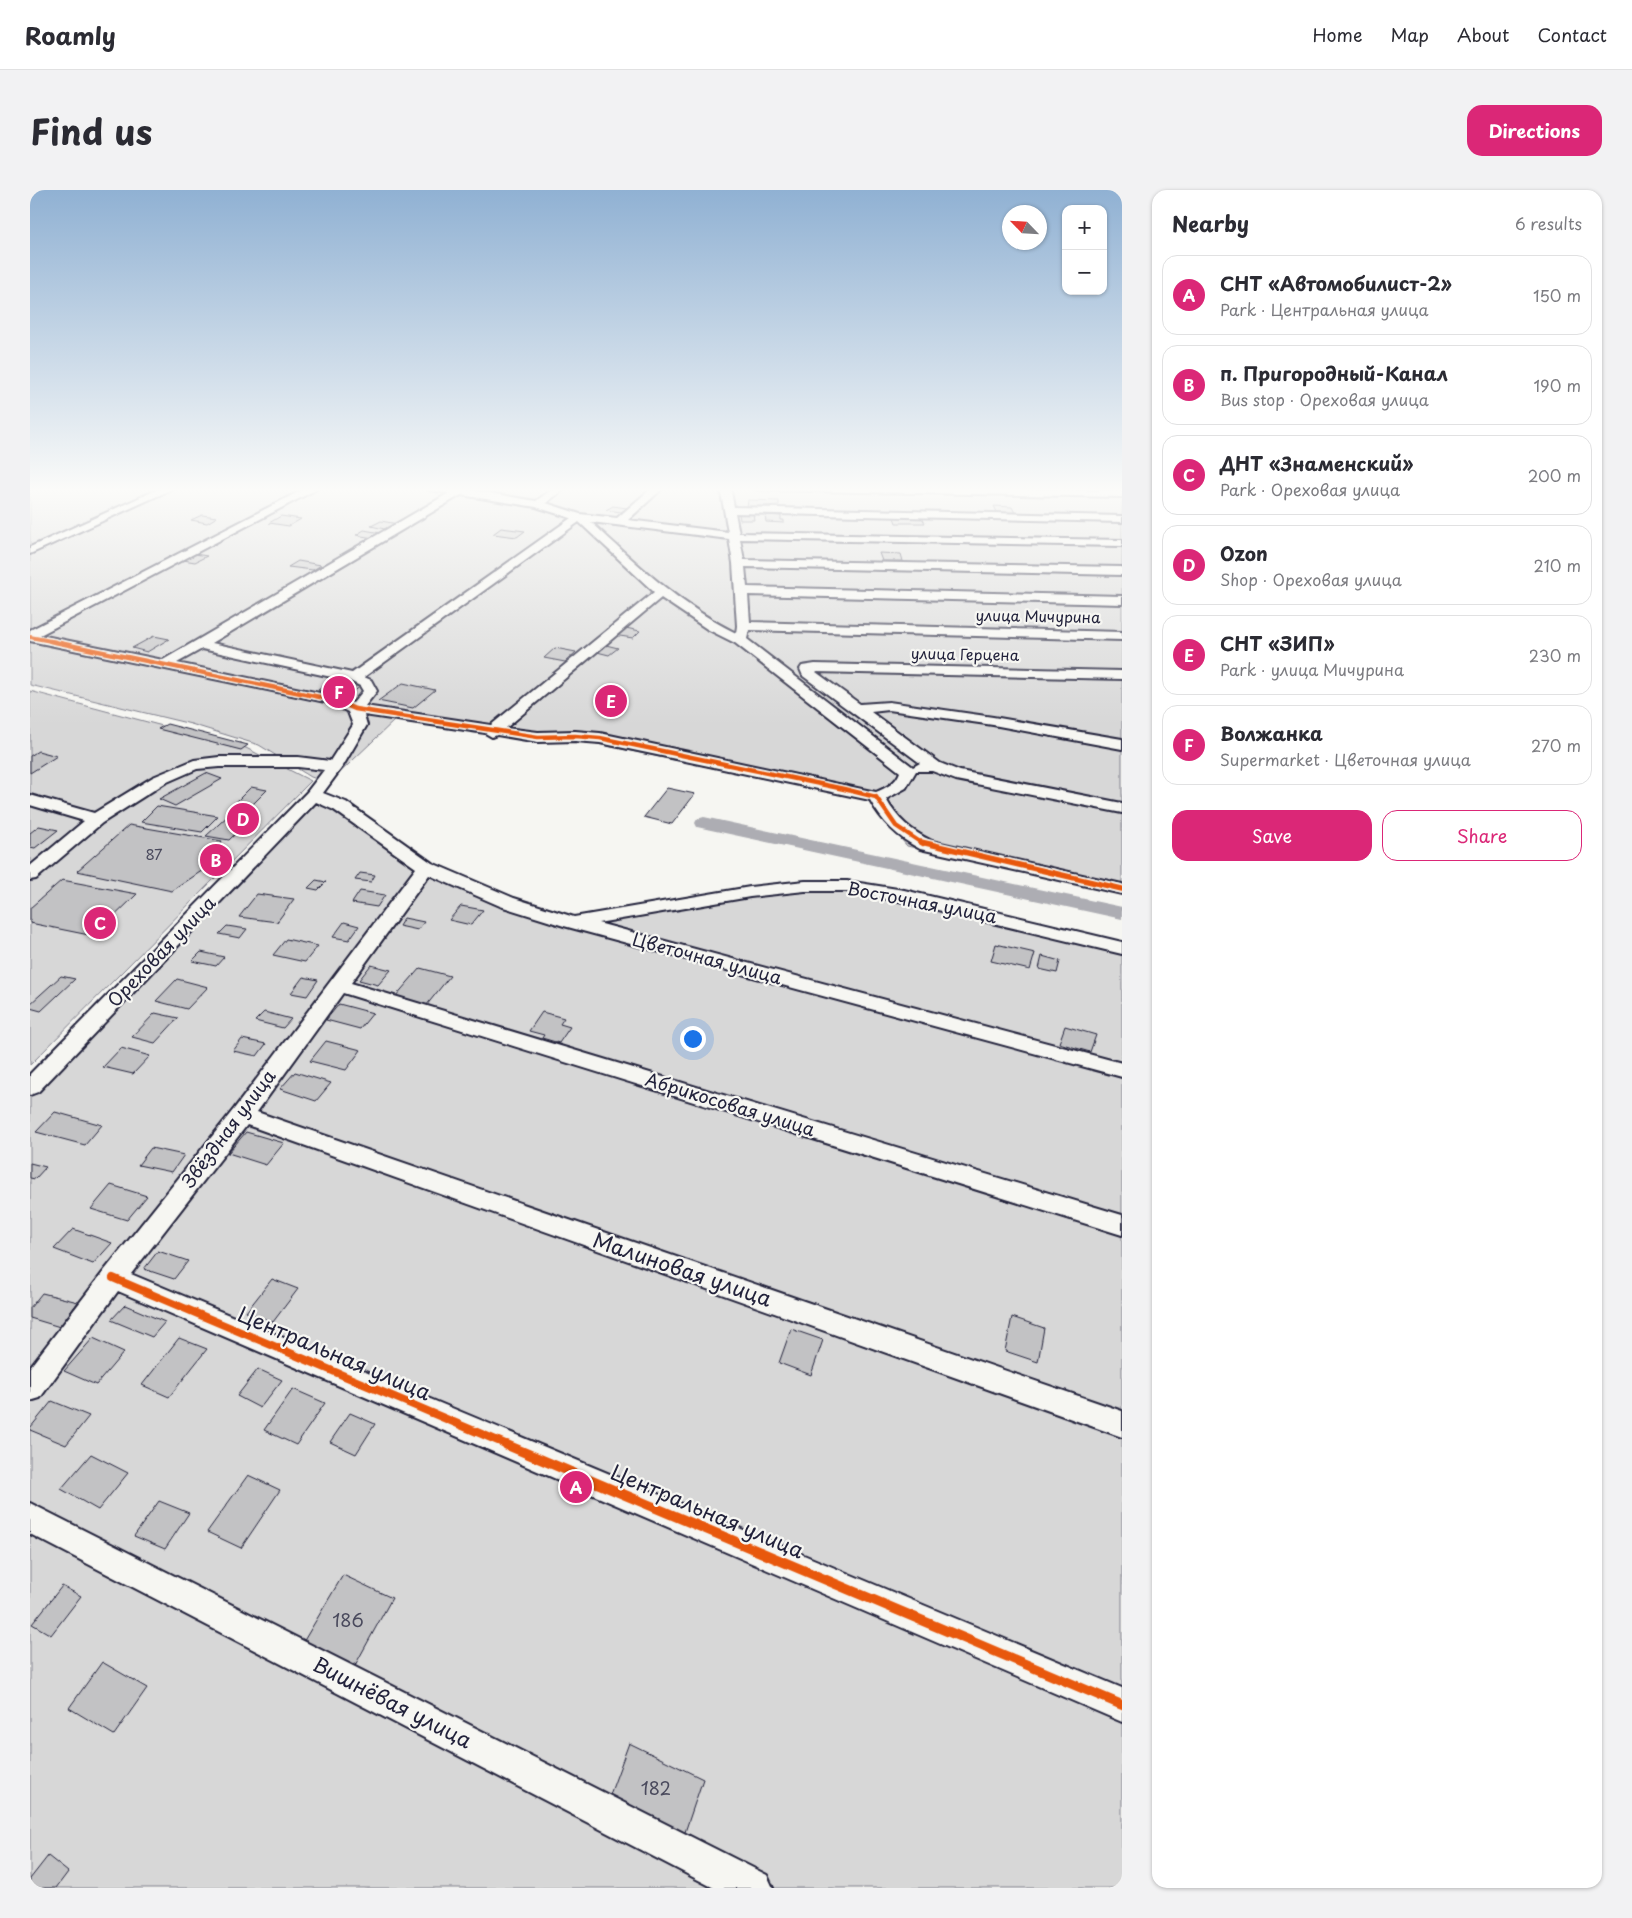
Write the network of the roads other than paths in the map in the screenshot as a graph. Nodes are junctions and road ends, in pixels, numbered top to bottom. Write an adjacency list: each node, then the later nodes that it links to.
1 (164, 566): 12 (street)
2 (335, 566): 14 (street)
3 (510, 566): 17 (street)
4 (633, 566): 9 (street)
5 (739, 566): 8 (street)
6 (894, 566): 7 (street)
7 (1122, 571)
8 (740, 591): 10 (street); 11 (street)
9 (661, 592): 11 (street); 20 (street)
10 (1122, 600)
11 (742, 633): 13 (street, улица Мичурина); 24 (street)
12 (30, 636): 15 (street)
13 (1122, 636)
14 (200, 644): 15 (street); 17 (street)
15 (164, 666): 18 (street)
16 (1122, 674): 19 (street, улица Герцена)
17 (354, 678): 18 (street)
18 (355, 709): 20 (street); 22 (street, Ореховая улица)
19 (859, 709): 21 (street); 23 (street)
20 (492, 732): 26 (street)
21 (1122, 744)
22 (335, 766): 25 (street, Ореховая улица); 29 (street)
23 (934, 766): 24 (street); 28 (street)
24 (908, 771): 26 (street)
25 (313, 795): 30 (street, Цветочная улица); 37 (street, Ореховая улица)
26 (876, 797): 32 (street)
27 (30, 800): 29 (street)
28 (1122, 808)
29 (96, 819): 31 (street)
30 (426, 867): 33 (street, Цветочная улица); 35 (street, Звёздная улица)
31 (30, 876)
32 (1122, 889)
33 (571, 922): 34 (street, Восточная улица); 36 (street, Цветочная улица)
34 (1122, 948)
35 (337, 985): 38 (street, Звёздная улица); 39 (street, Абрикосовая улица)
36 (1122, 1070)
37 (30, 1087)
38 (242, 1115): 40 (street, Звёздная улица); 42 (street, Малиновая улица)
39 (1122, 1225)
40 (114, 1278): 41 (street, Звёздная улица); 44 (street, Центральная улица)
41 (30, 1389)
42 (1122, 1424)
43 (30, 1518): 45 (street, Вишнёвая улица)
44 (1122, 1705)
45 (754, 1888)

